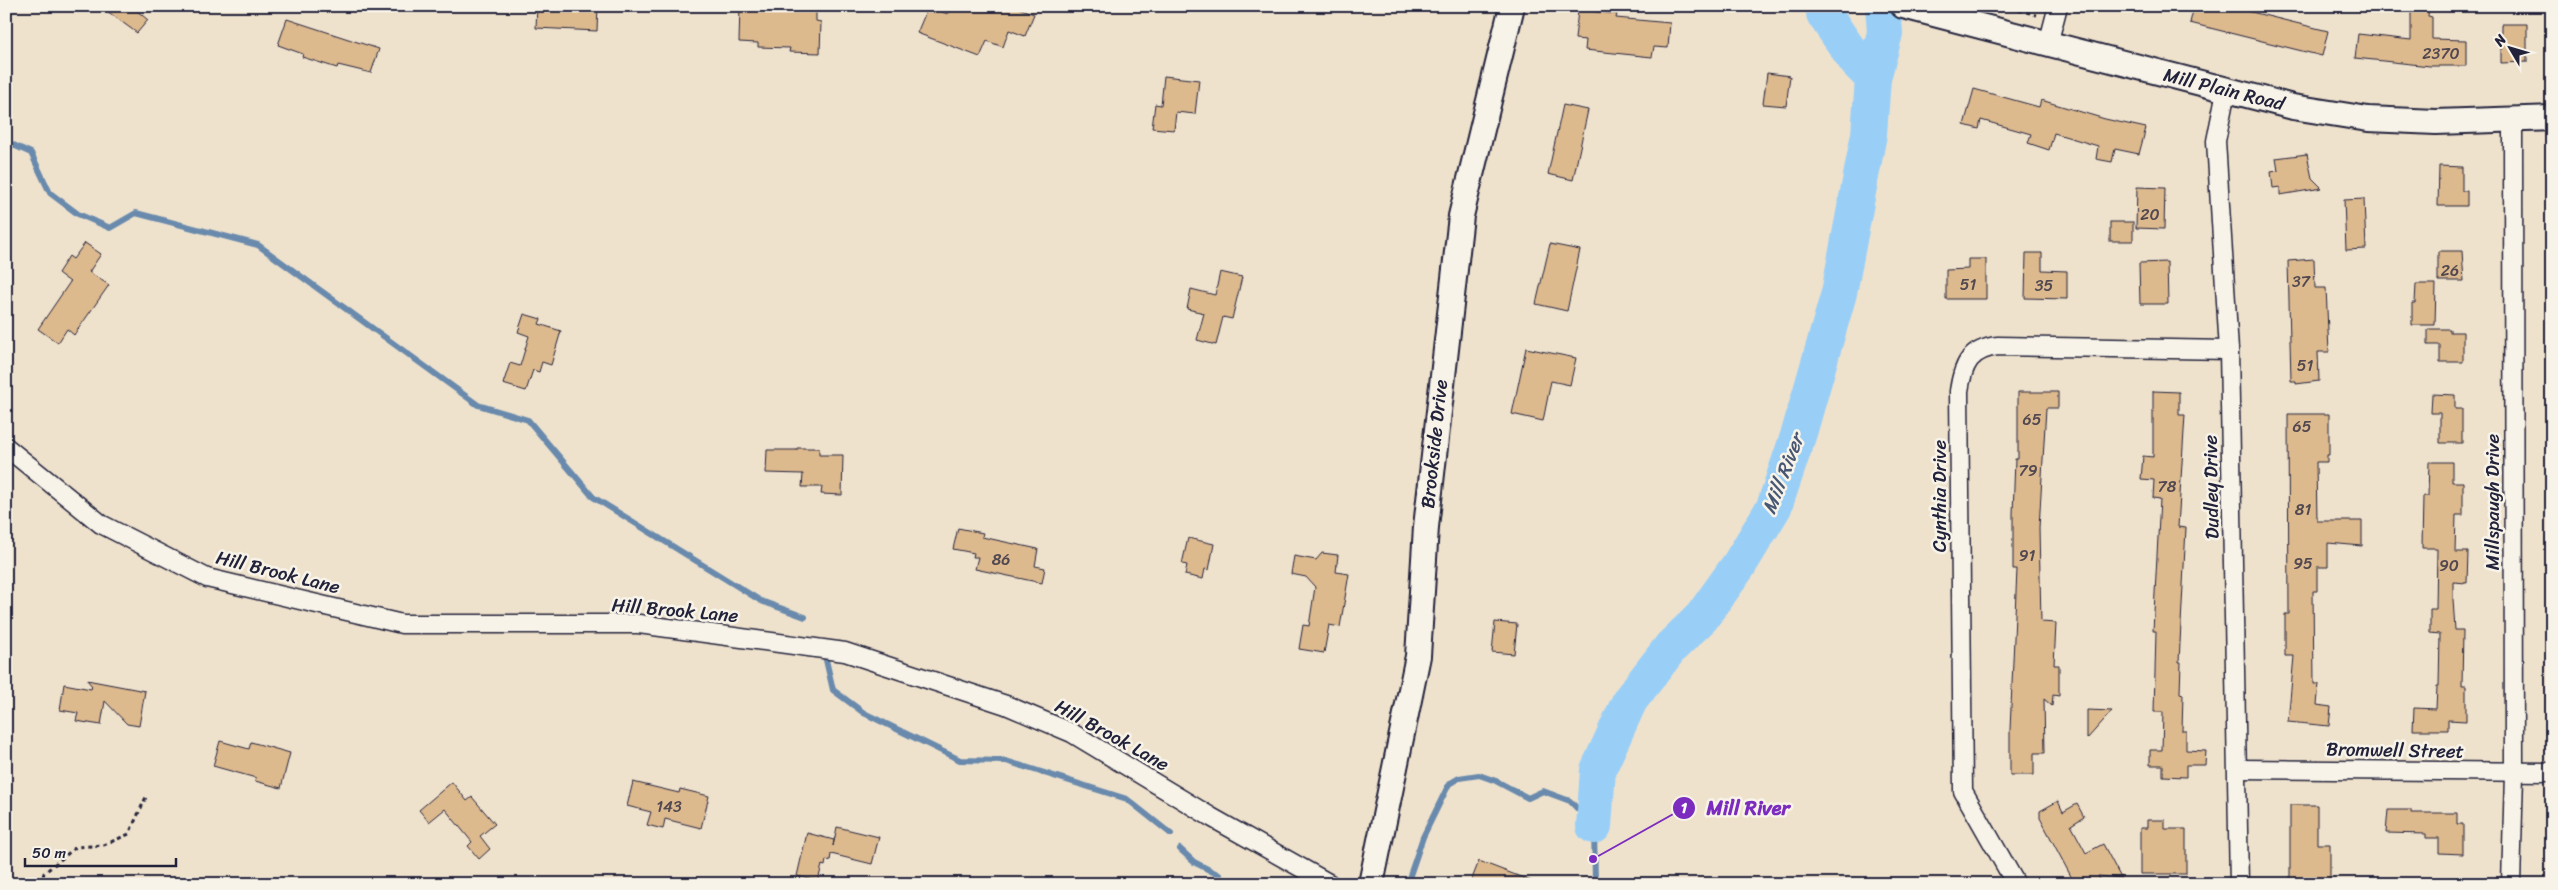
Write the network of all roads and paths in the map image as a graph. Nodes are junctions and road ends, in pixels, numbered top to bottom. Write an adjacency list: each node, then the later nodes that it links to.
1 (1512, 6): 17 (main road, Brookside Drive)
2 (1903, 6): 5 (main road, Mill Plain Road)
3 (2004, 6): 4 (path)
4 (2056, 13): 5 (street)
5 (2048, 44): 6 (main road, Mill Plain Road)
6 (2226, 91): 8 (main road, Mill Plain Road); 9 (street, Dudley Drive)
7 (2552, 118): 8 (main road, Mill Plain Road)
8 (2513, 121): 13 (street, Millspaugh Drive)
9 (2229, 350): 11 (street, Dudley Drive); 18 (street, Cynthia Drive)
10 (6, 448): 16 (street, Hill Brook Lane)
11 (2238, 769): 13 (street, Bromwell Street); 19 (street, Dudley Drive)
12 (2552, 772): 13 (street, Bromwell Street)
13 (2514, 774): 20 (street, Millspaugh Drive)
14 (147, 795): 15 (path)
15 (41, 884)
16 (1330, 884)
17 (1372, 884)
18 (2016, 884)
19 (2239, 884)
20 (2511, 884)

